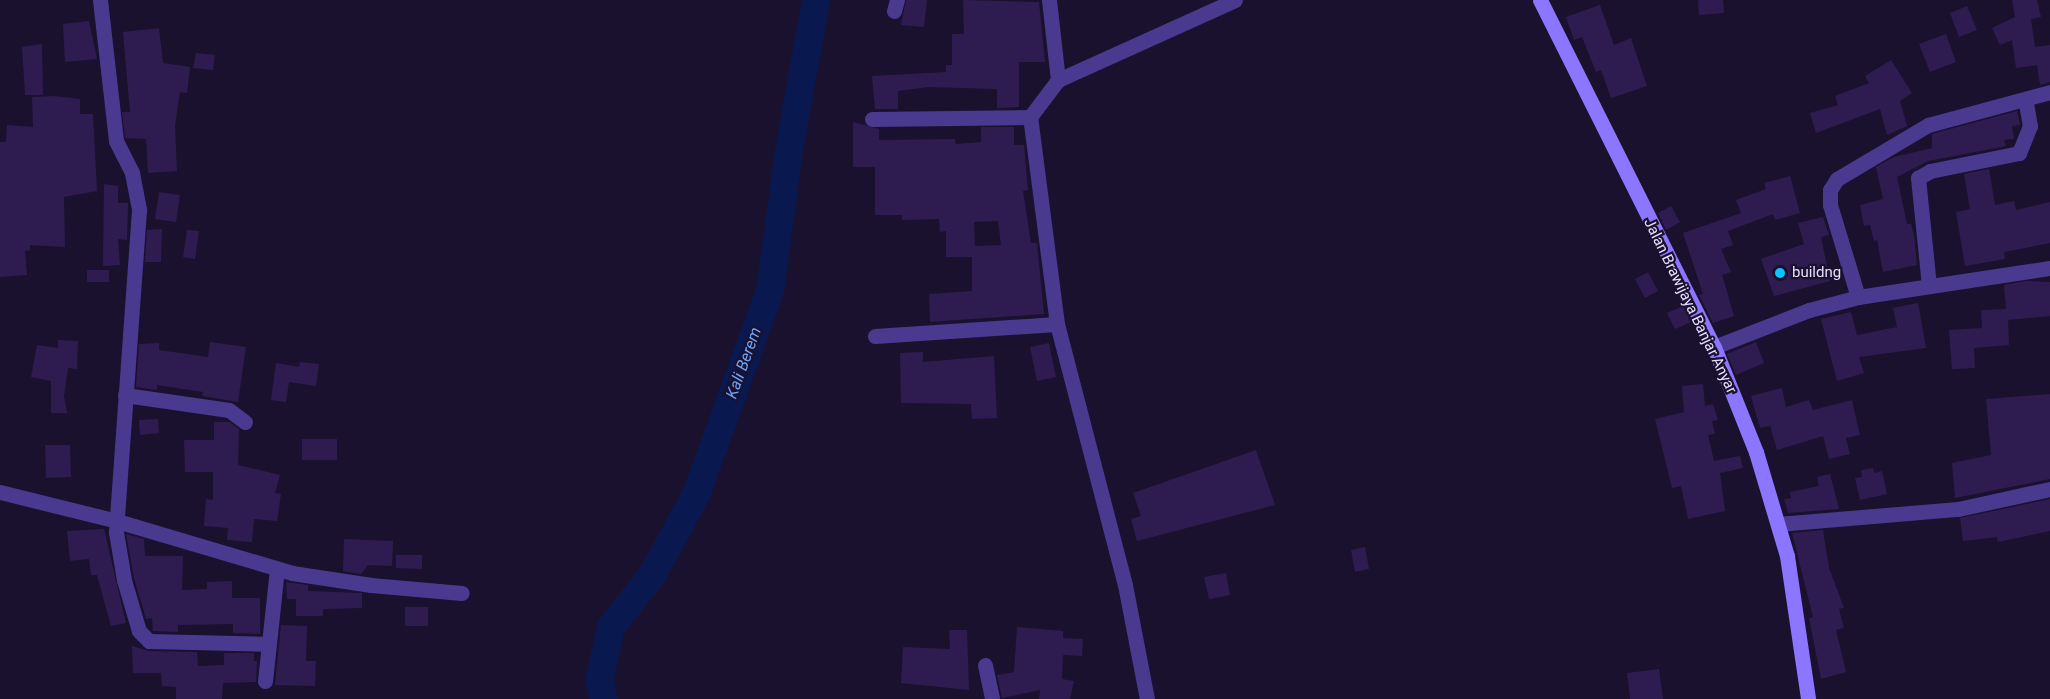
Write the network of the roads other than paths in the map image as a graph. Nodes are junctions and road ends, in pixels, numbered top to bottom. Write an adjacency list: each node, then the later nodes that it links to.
1 (100, 0): 16 (street)
2 (1049, 0): 5 (street)
3 (1235, 0): 5 (street)
4 (1540, 0): 15 (street, Jalan Brawijaya Banjar Anyar)
5 (1058, 80): 8 (street)
6 (2050, 92): 7 (street)
7 (2025, 99): 11 (street); 12 (street)
8 (1030, 117): 9 (street); 13 (street)
9 (872, 119)
10 (2050, 268): 11 (street)
11 (1929, 286): 12 (street)
12 (1858, 297): 15 (street)
13 (1057, 324): 14 (street); 28 (street)
14 (875, 336)
15 (1714, 347): 21 (street, Jalan Brawijaya Banjar Anyar)
16 (125, 395): 17 (street); 20 (street)
17 (245, 422)
18 (2050, 489): 21 (street)
19 (0, 492): 20 (street)
20 (117, 521): 22 (street); 24 (street)
21 (1778, 524): 29 (street, Jalan Brawijaya Banjar Anyar)
22 (277, 569): 23 (street); 24 (street)
23 (462, 593)
24 (269, 644): 26 (street)
25 (985, 665): 27 (street)
26 (265, 681)
27 (992, 699)
28 (1147, 699)
29 (1808, 699)

